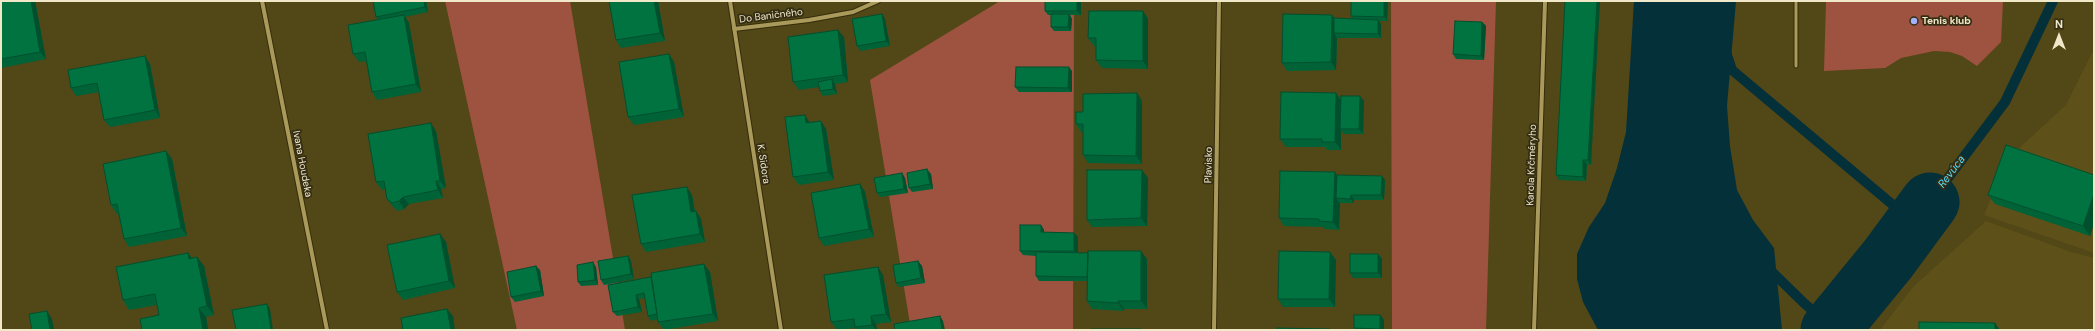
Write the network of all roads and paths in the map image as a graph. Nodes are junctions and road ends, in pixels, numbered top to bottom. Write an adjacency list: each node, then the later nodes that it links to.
1 (262, 1): 9 (street, Ivana Houdeka)
2 (730, 1): 7 (street, K. Sidora)
3 (878, 1): 7 (street, Do Baničného)
4 (1219, 1): 11 (street, Plavisko)
5 (1545, 1): 12 (street, Karola Krčméryho)
6 (1796, 1): 8 (lane)
7 (734, 29): 10 (street, K. Sidora)
8 (1796, 66)
9 (327, 330)
10 (781, 330)
11 (1214, 330)
12 (1534, 330)

